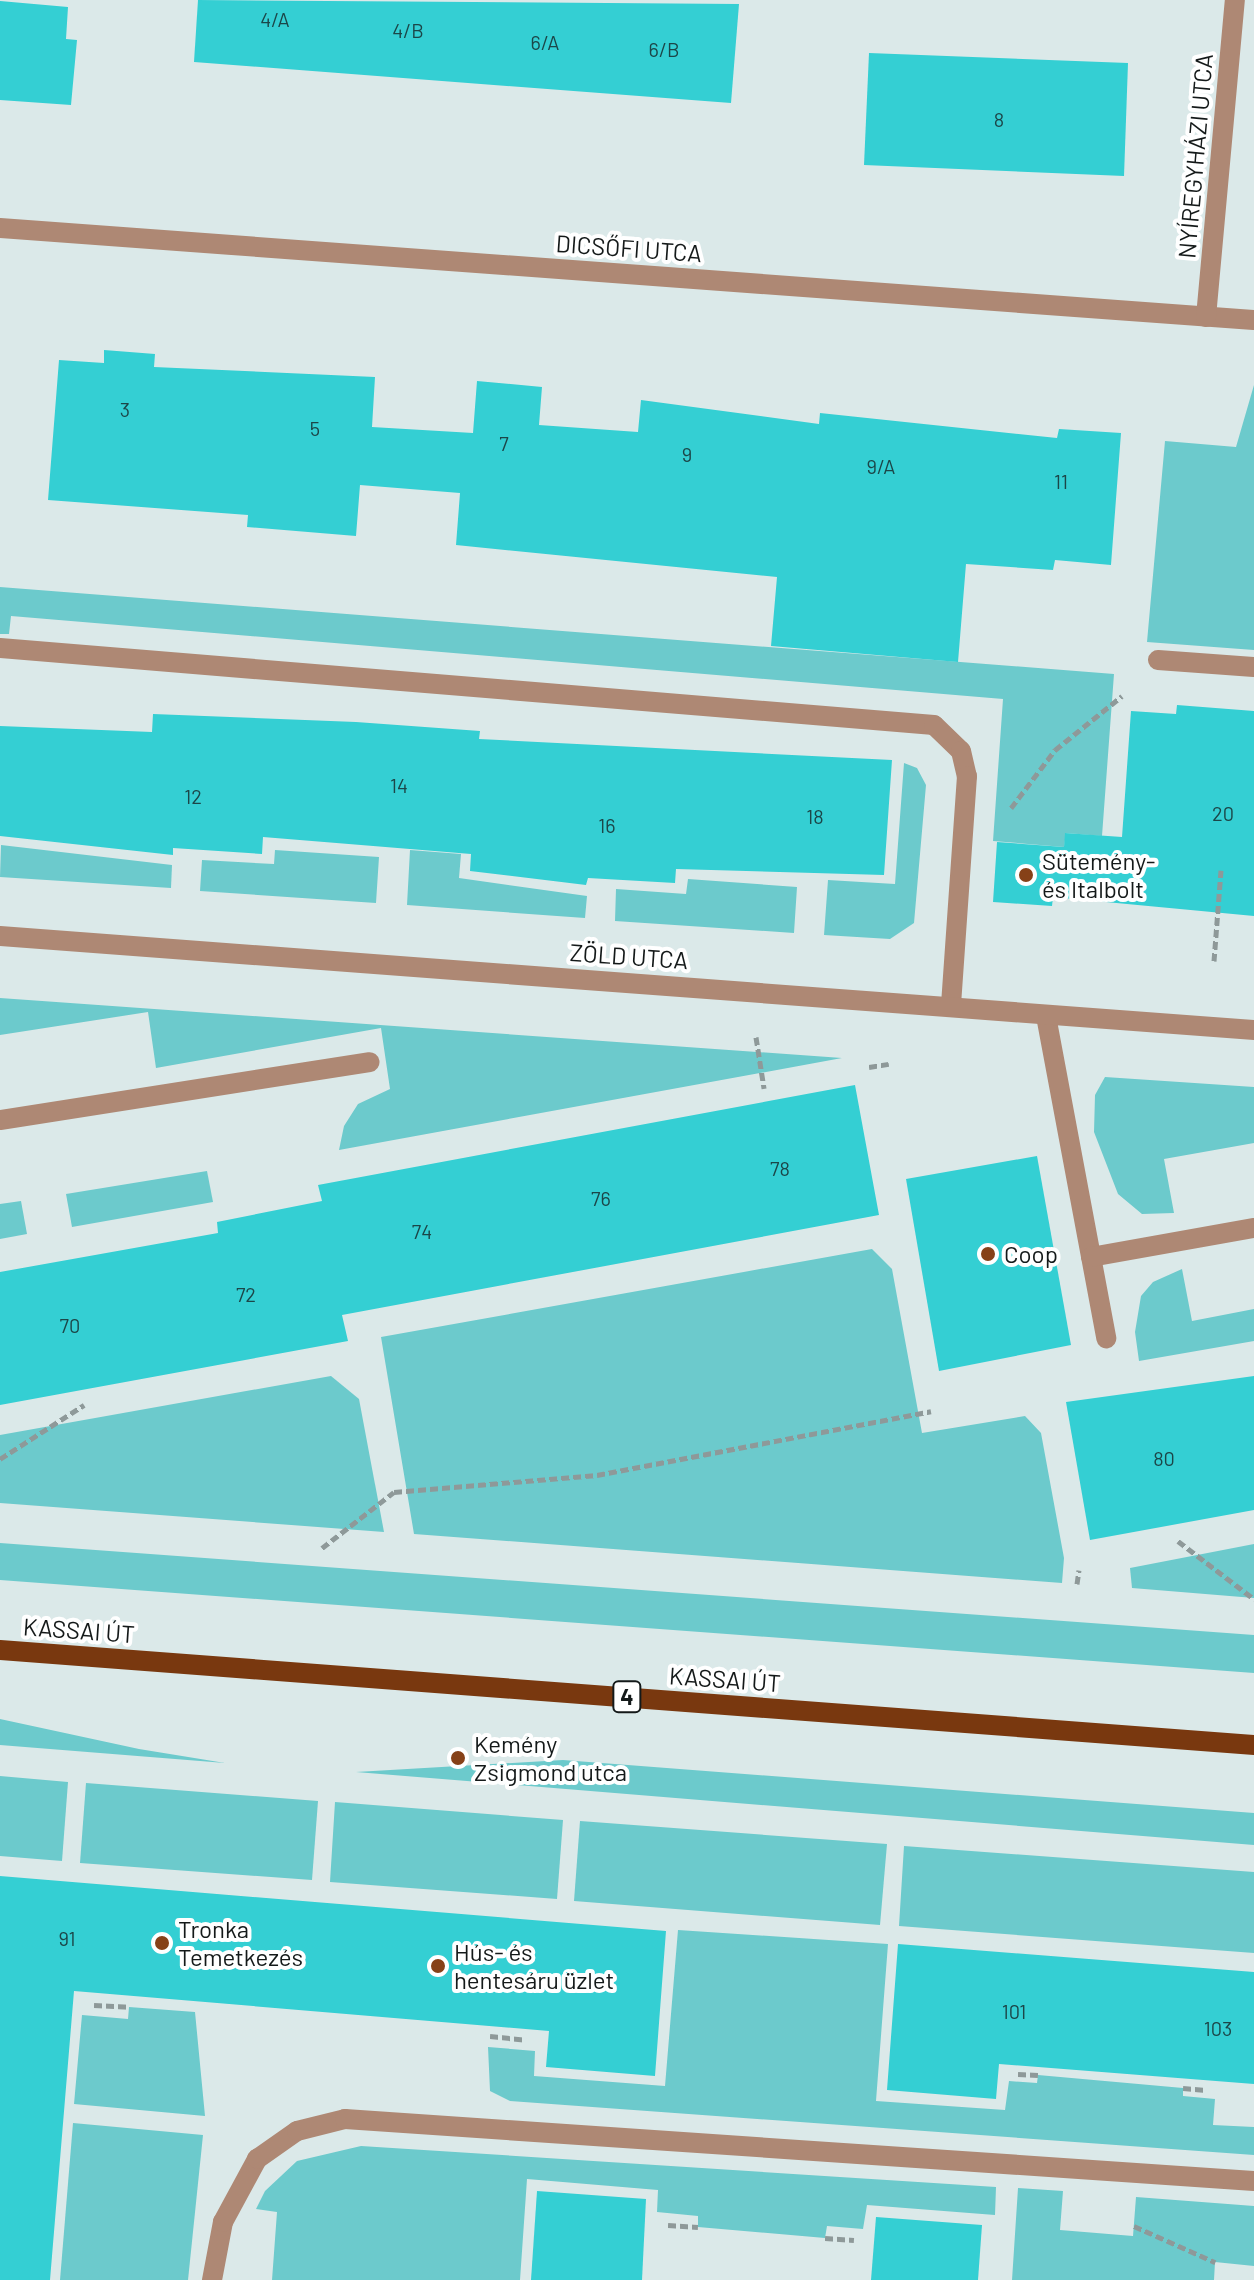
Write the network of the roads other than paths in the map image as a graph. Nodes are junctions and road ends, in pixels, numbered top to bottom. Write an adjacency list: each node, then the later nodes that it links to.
1 (1235, 0): 3 (street, NYÍREGYHÁZI UTCA)
2 (0, 228): 3 (street, DICSŐFI UTCA)
3 (1206, 317): 4 (street, DICSŐFI UTCA)
4 (1254, 320)
5 (0, 648): 9 (street)
6 (1158, 660): 7 (street)
7 (1254, 667)
8 (0, 936): 9 (street, ZÖLD UTCA)
9 (951, 1005): 10 (street, ZÖLD UTCA)
10 (1046, 1016): 11 (street, ZÖLD UTCA); 15 (street)
11 (1254, 1030)
12 (369, 1062): 13 (street)
13 (0, 1120)
14 (1254, 1228): 15 (street)
15 (1091, 1257): 16 (street)
16 (1106, 1338)
17 (0, 1650): 18 (main road, KASSAI ÚT / 4)
18 (1254, 1745)
19 (1254, 2181): 20 (street)
20 (212, 2280)

